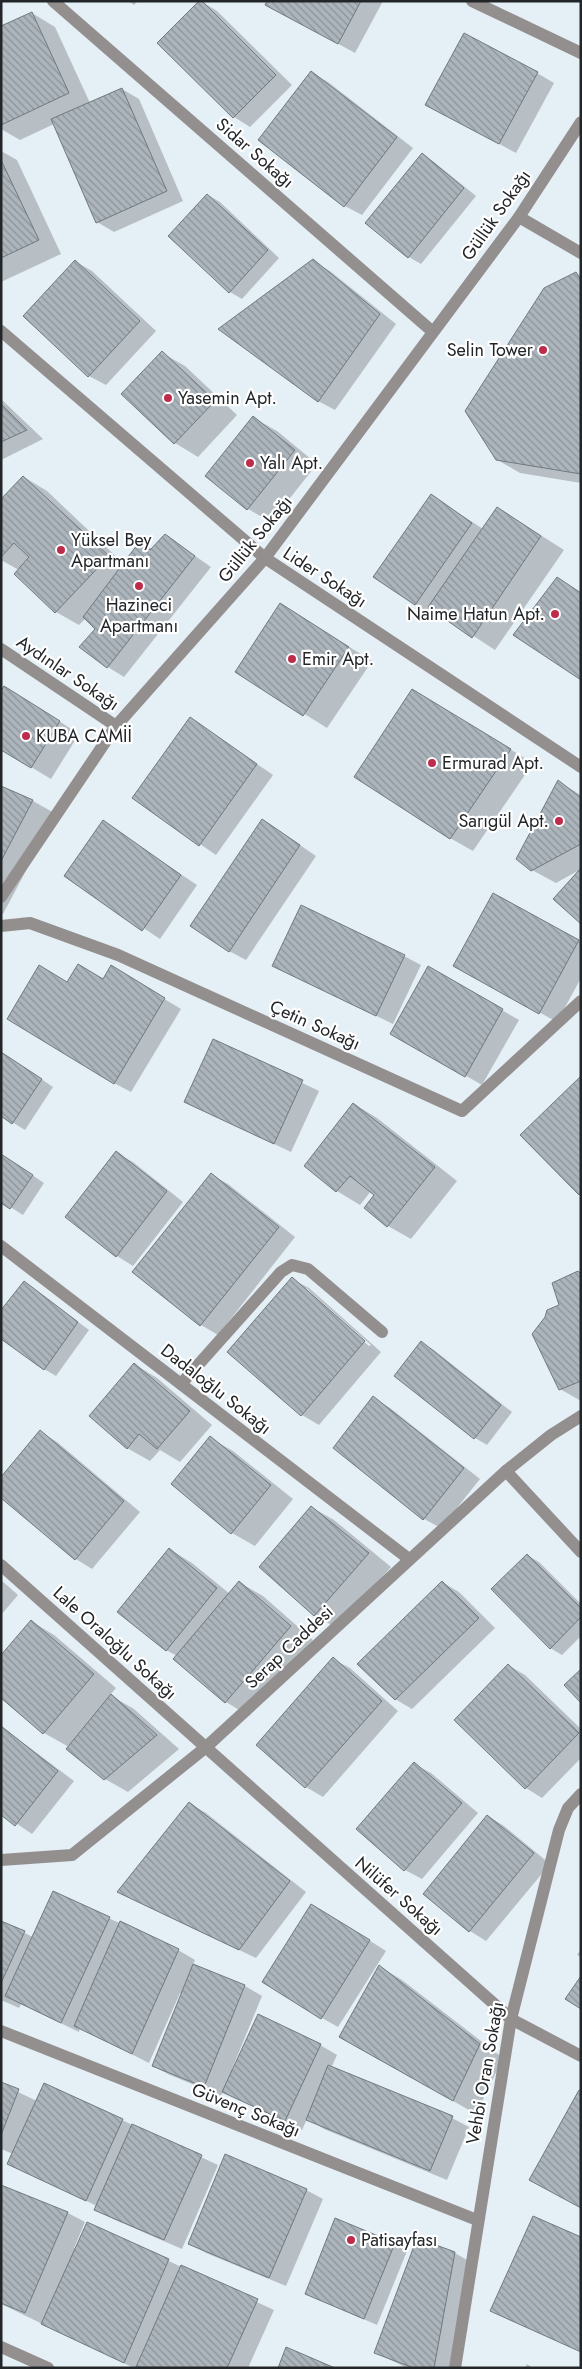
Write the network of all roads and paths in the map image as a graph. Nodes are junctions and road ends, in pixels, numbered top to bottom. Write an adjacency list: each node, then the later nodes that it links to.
1 (53, 1): 8 (street, Sidar Sokağı)
2 (472, 1): 3 (street)
3 (581, 54)
4 (581, 122): 5 (street, Güllük Sokağı)
5 (519, 217): 6 (street); 8 (street, Güllük Sokağı)
6 (581, 253)
7 (1, 331): 9 (street, Lider Sokağı)
8 (434, 332): 9 (street, Güllük Sokağı)
9 (265, 558): 11 (street, Güllük Sokağı); 12 (street, Lider Sokağı)
10 (1, 650): 11 (street, Aydınlar Sokağı)
11 (116, 726): 13 (street, Güllük Sokağı)
12 (581, 767)
13 (1, 897)
14 (1, 926): 15 (street, Çetin Sokağı)
15 (581, 1001)
16 (1, 1246): 18 (street, Dadaloğlu Sokağı)
17 (382, 1332): 18 (street)
18 (181, 1384): 22 (street, Dadaloğlu Sokağı)
19 (581, 1416): 20 (street, Serap Caddesi)
20 (506, 1471): 21 (street); 22 (street, Serap Caddesi)
21 (581, 1552)
22 (409, 1560): 24 (street, Serap Caddesi)
23 (1, 1565): 24 (street, Lale Oraloğlu Sokağı)
24 (205, 1748): 26 (street, Serap Caddesi); 27 (street, Nilüfer Sokağı)
25 (581, 1794): 27 (street, Vehbi Oran Sokağı)
26 (1, 1860)
27 (512, 2019): 29 (street, Nilüfer Sokağı); 30 (street, Vehbi Oran Sokağı)
28 (1, 2031): 30 (street, Güvenç Sokağı)
29 (581, 2056)
30 (477, 2220): 33 (street, Vehbi Oran Sokağı)
31 (1, 2347): 32 (street)
32 (48, 2368)
33 (455, 2368)

